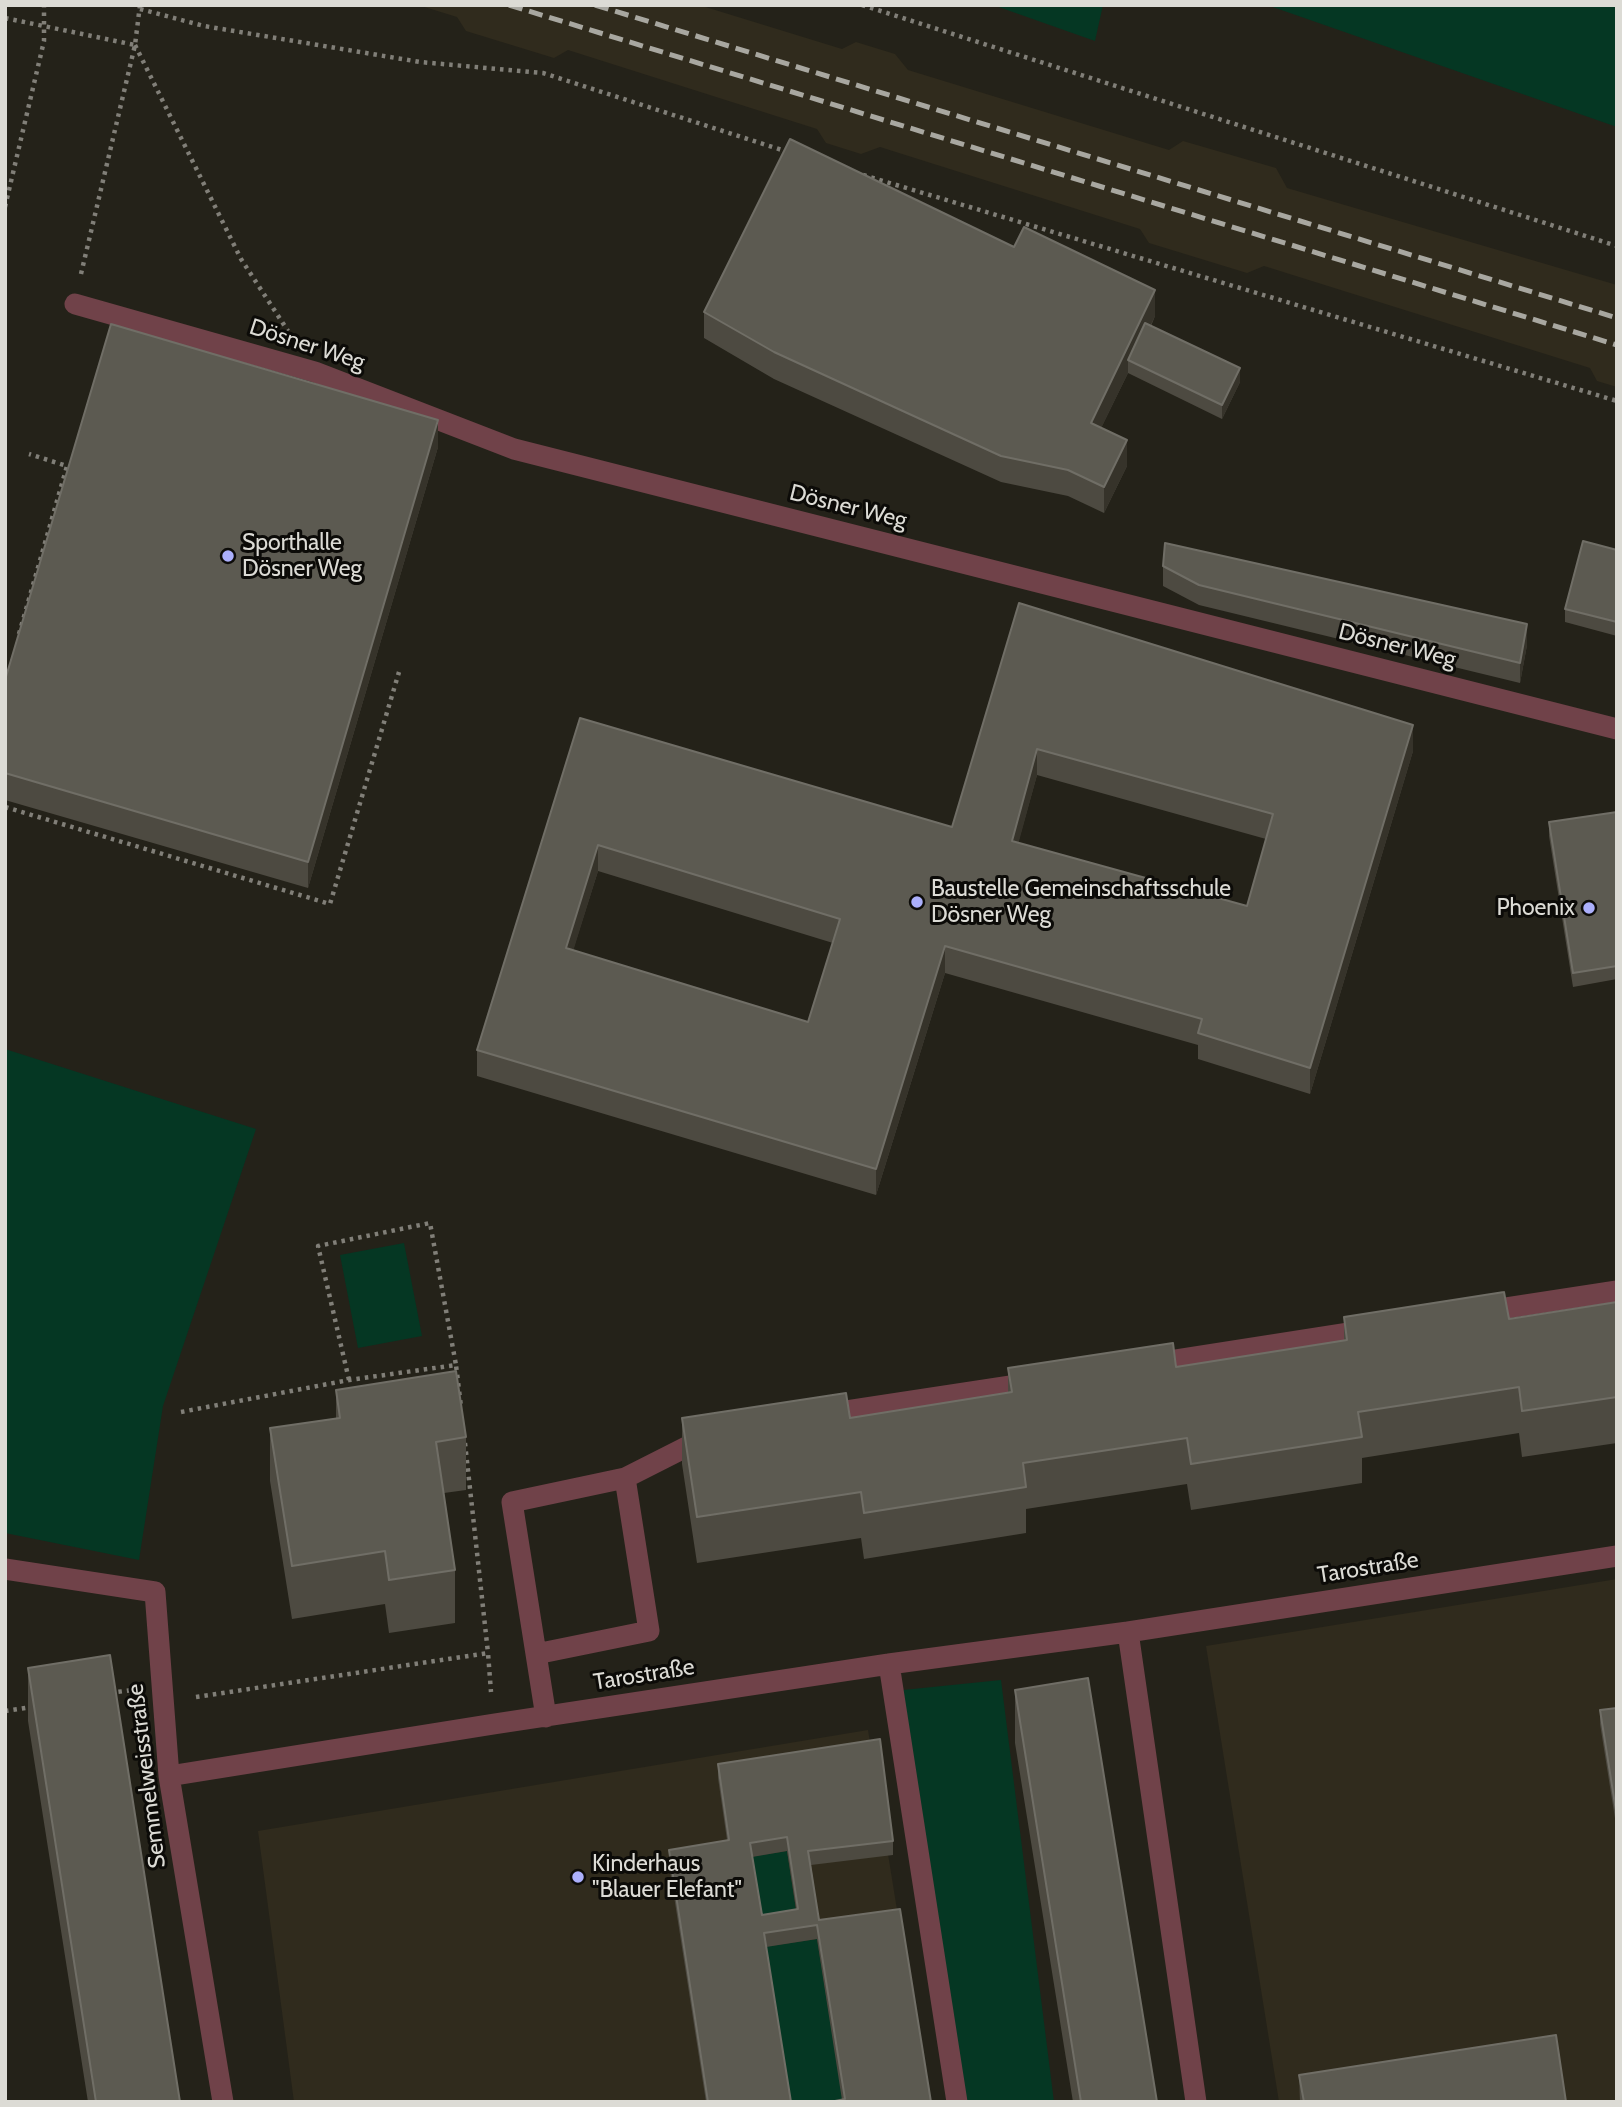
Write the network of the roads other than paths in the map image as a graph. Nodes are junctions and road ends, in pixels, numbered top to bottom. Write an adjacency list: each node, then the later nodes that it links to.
1 (75, 304): 2 (street, Dösner Weg)
2 (1617, 729)
3 (1617, 1291): 4 (street)
4 (1453, 1317)
5 (1399, 1325): 6 (street)
6 (1126, 1368)
7 (1058, 1378): 8 (street)
8 (799, 1419)
9 (731, 1429): 10 (street)
10 (625, 1478): 14 (street); 14 (street)
11 (1617, 1556): 13 (street, Tarostraße)
12 (5, 1569): 17 (street, Semmelweisstraße)
13 (1128, 1632): 15 (street, Tarostraße); 20 (street)
14 (536, 1654): 16 (street)
15 (889, 1664): 16 (street, Tarostraße); 19 (street)
16 (546, 1717): 17 (street, Tarostraße)
17 (169, 1776): 18 (street, Semmelweisstraße)
18 (223, 2102)
19 (957, 2102)
20 (1196, 2102)

